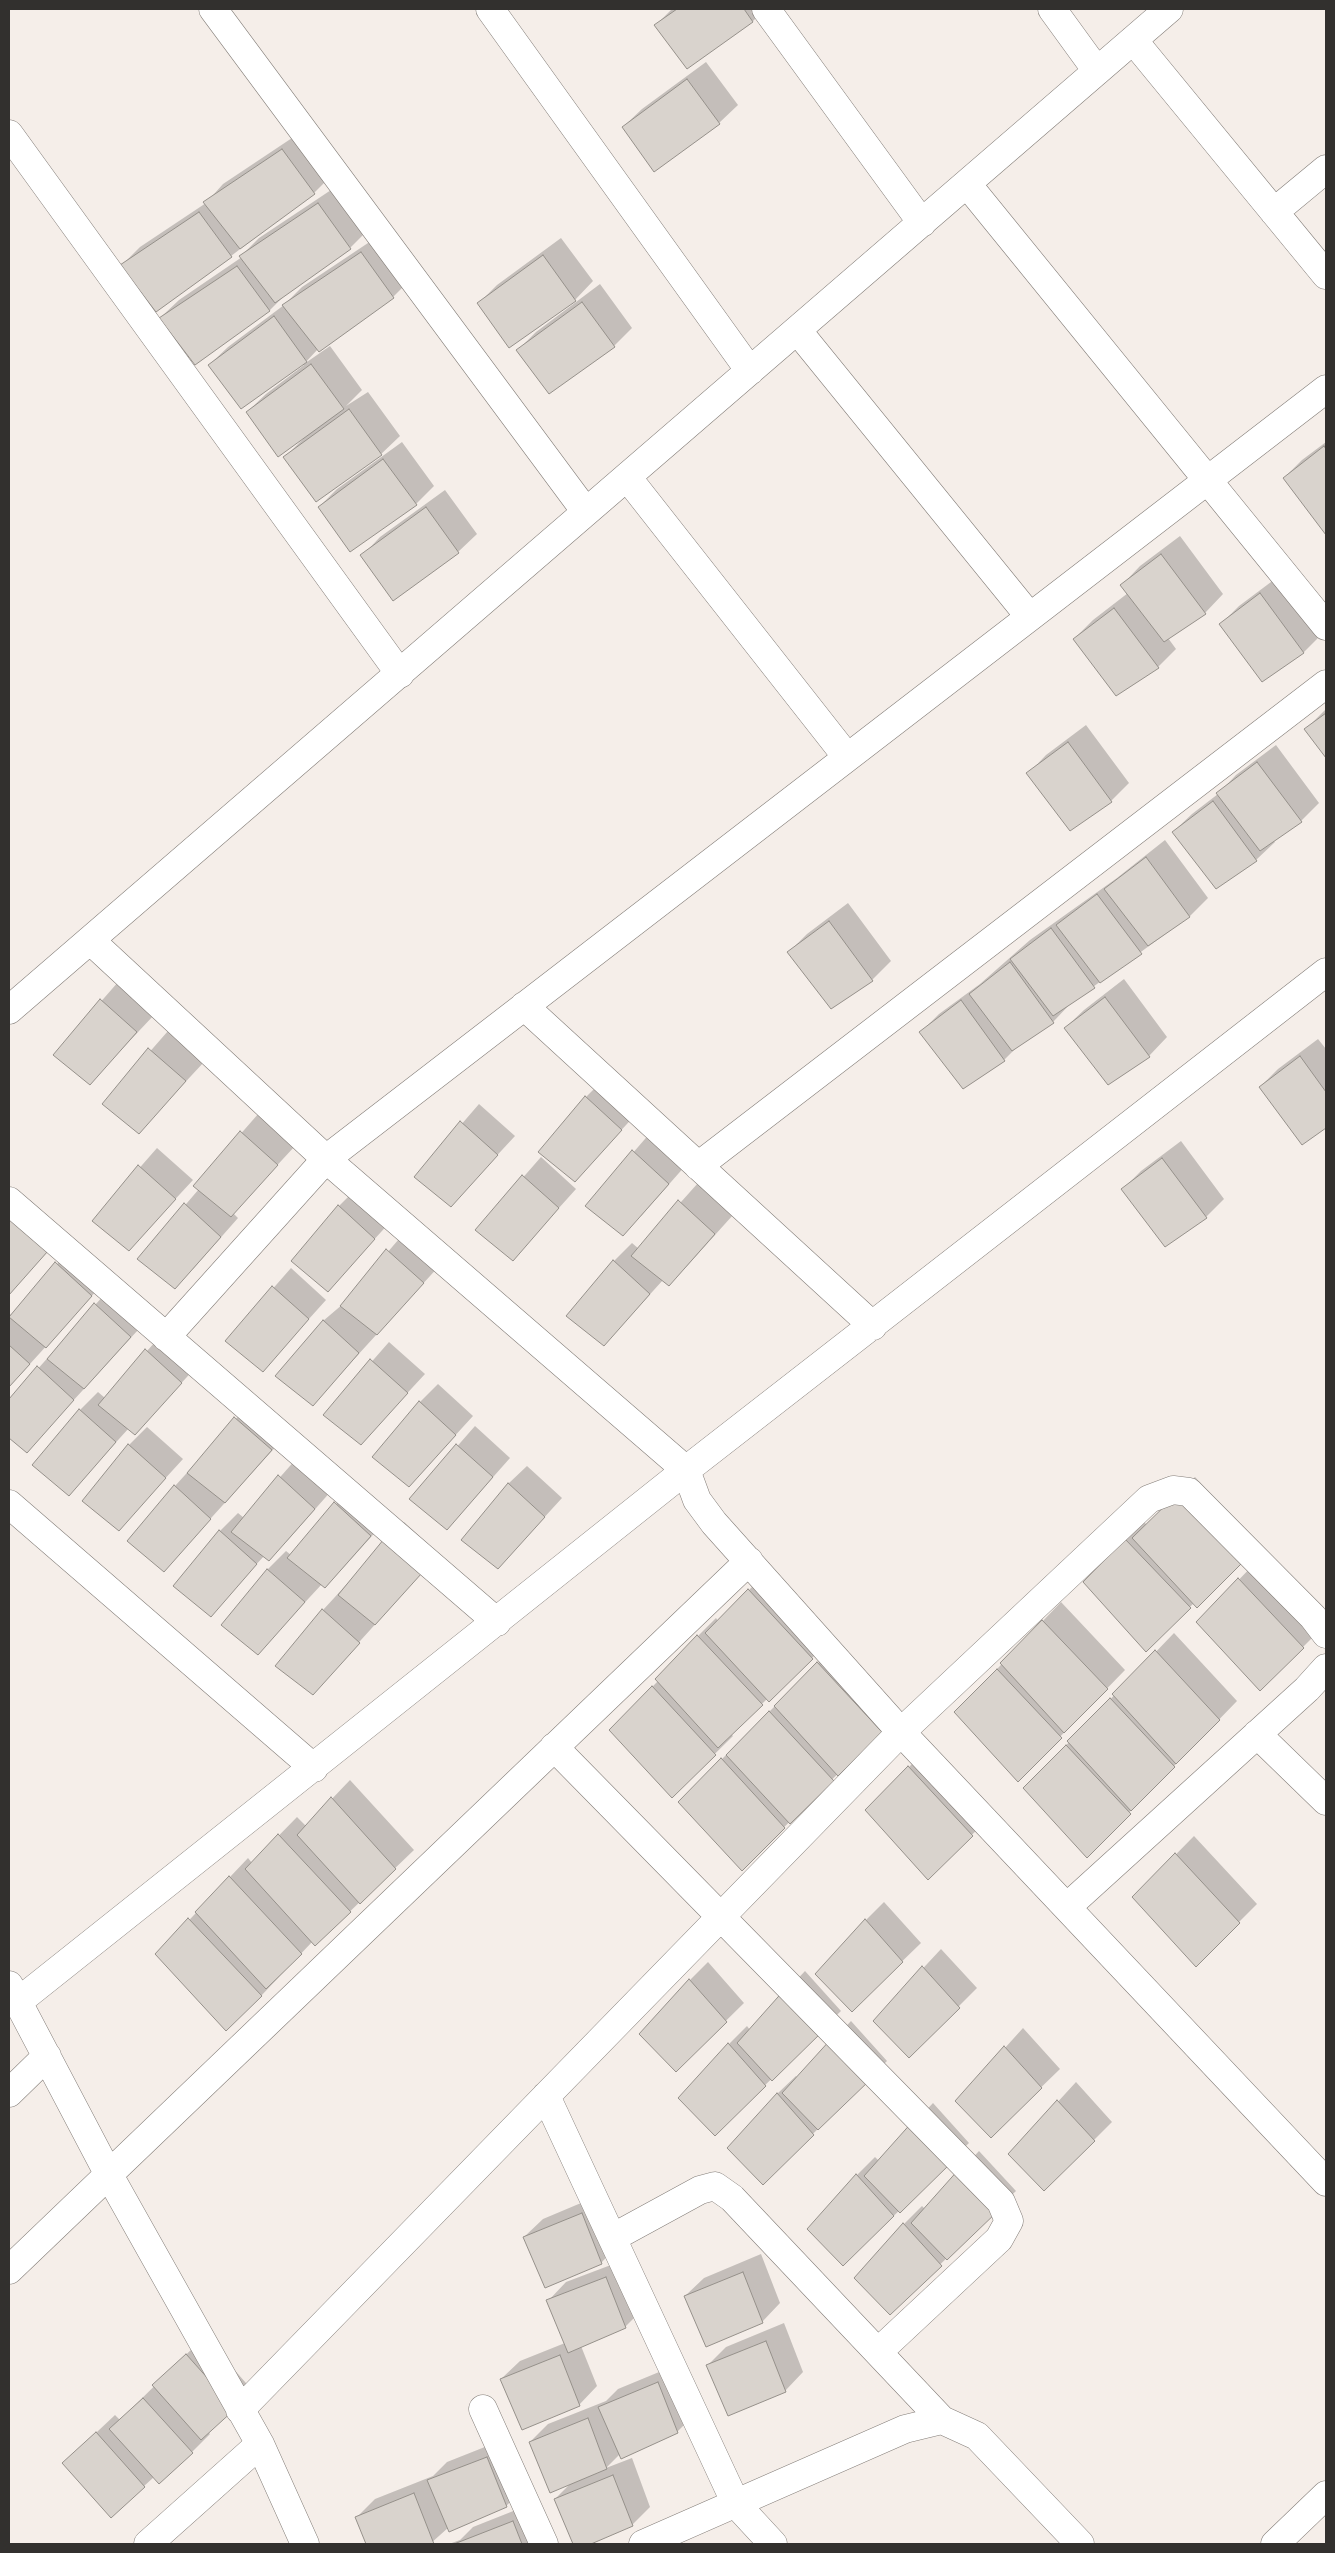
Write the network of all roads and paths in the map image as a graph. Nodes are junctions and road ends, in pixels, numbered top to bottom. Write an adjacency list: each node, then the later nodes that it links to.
1 (213, 9): 19 (street)
2 (490, 9): 15 (street)
3 (766, 9): 12 (street)
4 (1052, 9): 7 (street)
5 (1169, 9): 6 (street)
6 (1133, 40): 7 (street); 11 (street)
7 (1097, 71): 10 (street)
8 (9, 134): 22 (street)
9 (1326, 169): 11 (street)
10 (967, 184): 12 (street); 18 (street)
11 (1274, 212): 13 (street)
12 (922, 222): 14 (street)
13 (1326, 275)
14 (797, 330): 15 (street); 20 (street)
15 (750, 371): 17 (street)
16 (1326, 388): 18 (street)
17 (627, 478): 19 (street); 24 (street)
18 (1208, 480): 20 (street); 21 (street)
19 (586, 512): 22 (street)
20 (1030, 617): 24 (street)
21 (1326, 626)
22 (400, 674): 25 (street)
23 (1326, 684): 30 (street)
24 (847, 757): 27 (street)
25 (91, 941): 28 (street); 29 (street)
26 (1326, 972): 32 (street)
27 (524, 1006): 29 (street); 30 (street)
28 (9, 1010)
29 (326, 1159): 33 (street); 34 (street)
30 (698, 1166): 32 (street)
31 (9, 1201): 33 (street)
32 (872, 1326): 34 (street)
33 (166, 1336): 37 (street)
34 (686, 1470): 36 (street); 37 (street)
35 (9, 1504): 43 (street)
36 (749, 1561): 40 (street); 42 (street)
37 (497, 1622): 43 (street)
38 (1326, 1634): 40 (street)
39 (1326, 1668): 41 (street)
40 (901, 1732): 45 (street); 46 (street)
41 (1257, 1734): 44 (street); 45 (street)
42 (554, 1747): 46 (street); 51 (street)
43 (314, 1768): 47 (street)
44 (1326, 1801)
45 (1067, 1907): 52 (street)
46 (722, 1916): 50 (street); 55 (street)
47 (14, 1993): 48 (street)
48 (47, 2056): 49 (street); 51 (street)
49 (9, 2093)
50 (546, 2096): 53 (street); 57 (street)
51 (109, 2175): 54 (street); 57 (street)
52 (1326, 2182)
53 (612, 2238): 55 (street); 61 (street)
54 (9, 2270)
55 (878, 2352): 58 (street)
56 (483, 2409): 64 (street)
57 (240, 2410): 59 (street)
58 (942, 2420): 61 (street); 67 (street)
59 (260, 2444): 62 (street); 63 (street)
60 (1326, 2495): 68 (street)
61 (736, 2504): 65 (street); 66 (street)
62 (148, 2544)
63 (305, 2544)
64 (544, 2544)
65 (643, 2544)
66 (773, 2544)
67 (1080, 2544)
68 (1275, 2544)

